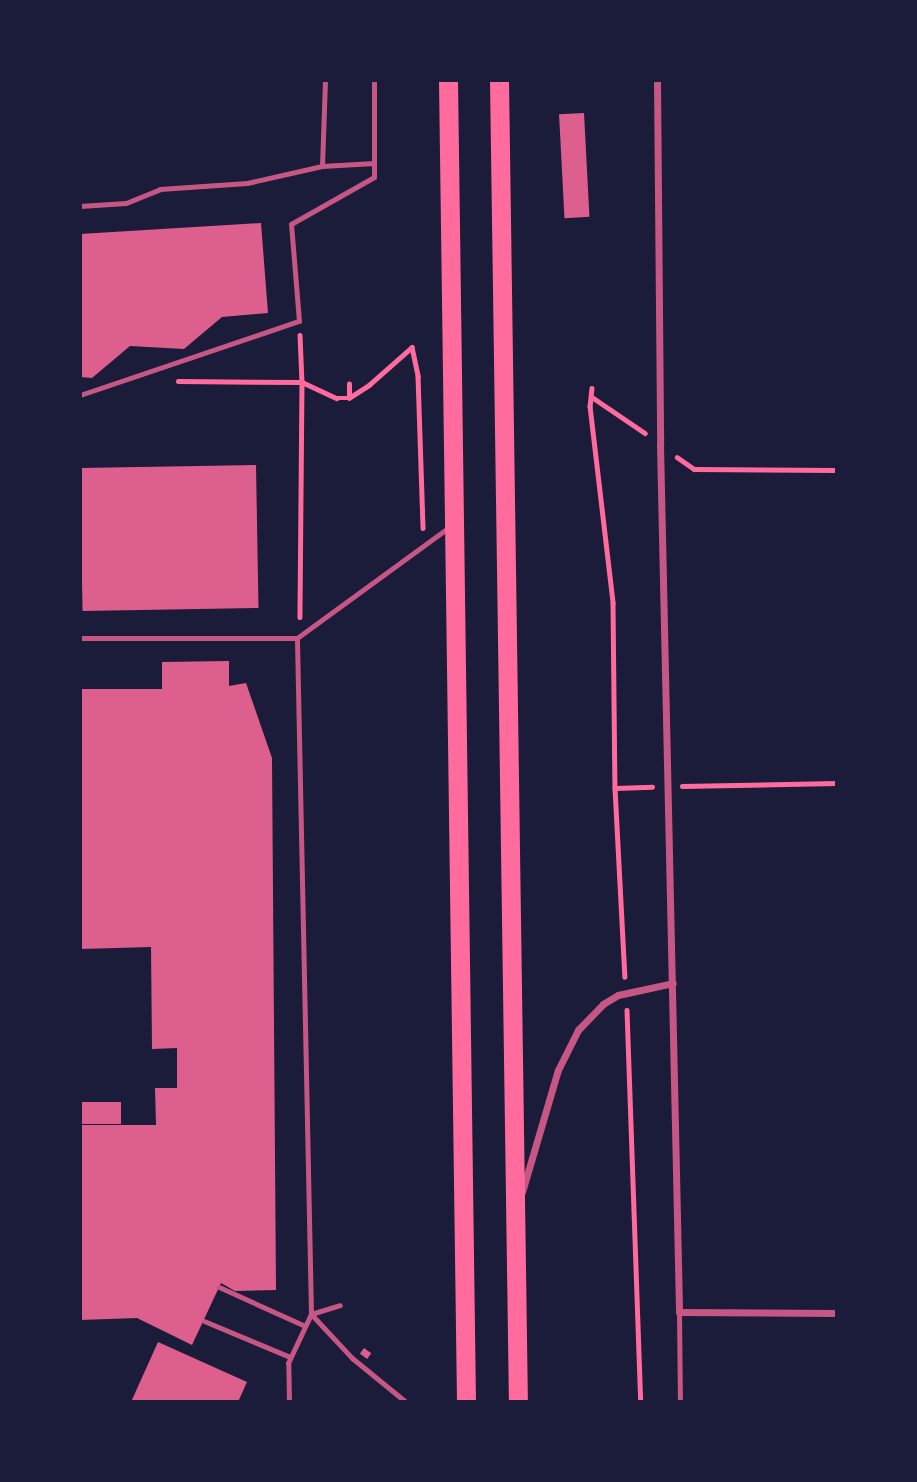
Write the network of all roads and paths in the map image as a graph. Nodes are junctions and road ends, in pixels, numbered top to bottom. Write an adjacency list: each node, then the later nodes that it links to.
1 (325, 80): 7 (lane)
2 (374, 80): 6 (lane)
3 (448, 80): 19 (highway)
4 (499, 80): 28 (highway)
5 (657, 80): 17 (street)
6 (374, 163): 7 (lane); 9 (lane)
7 (322, 166): 8 (lane)
8 (80, 206)
9 (299, 321): 11 (path); 14 (lane)
10 (176, 381): 11 (path)
11 (302, 382): 16 (path); 21 (path)
12 (349, 384): 16 (path)
13 (592, 388): 15 (path)
14 (80, 395)
15 (592, 397): 17 (path); 25 (path)
16 (349, 398): 20 (path)
17 (660, 445): 18 (path); 24 (street)
18 (836, 470)
19 (455, 523): 20 (lane); 39 (highway)
20 (423, 546): 21 (lane)
21 (299, 637): 22 (lane); 33 (lane)
22 (80, 638)
23 (836, 783): 24 (path)
24 (668, 786): 25 (path); 26 (street)
25 (615, 788): 27 (path)
26 (673, 983): 27 (street); 31 (street)
27 (626, 992): 28 (street); 41 (path)
28 (516, 1213): 40 (highway)
29 (219, 1287): 35 (lane)
30 (340, 1305): 33 (lane)
31 (679, 1312): 32 (street); 42 (lane)
32 (836, 1312)
33 (311, 1314): 35 (lane); 38 (lane)
34 (204, 1321): 36 (lane)
35 (305, 1326): 36 (lane)
36 (290, 1357): 37 (lane)
37 (289, 1402)
38 (406, 1402)
39 (466, 1402)
40 (518, 1402)
41 (641, 1402)
42 (680, 1402)

